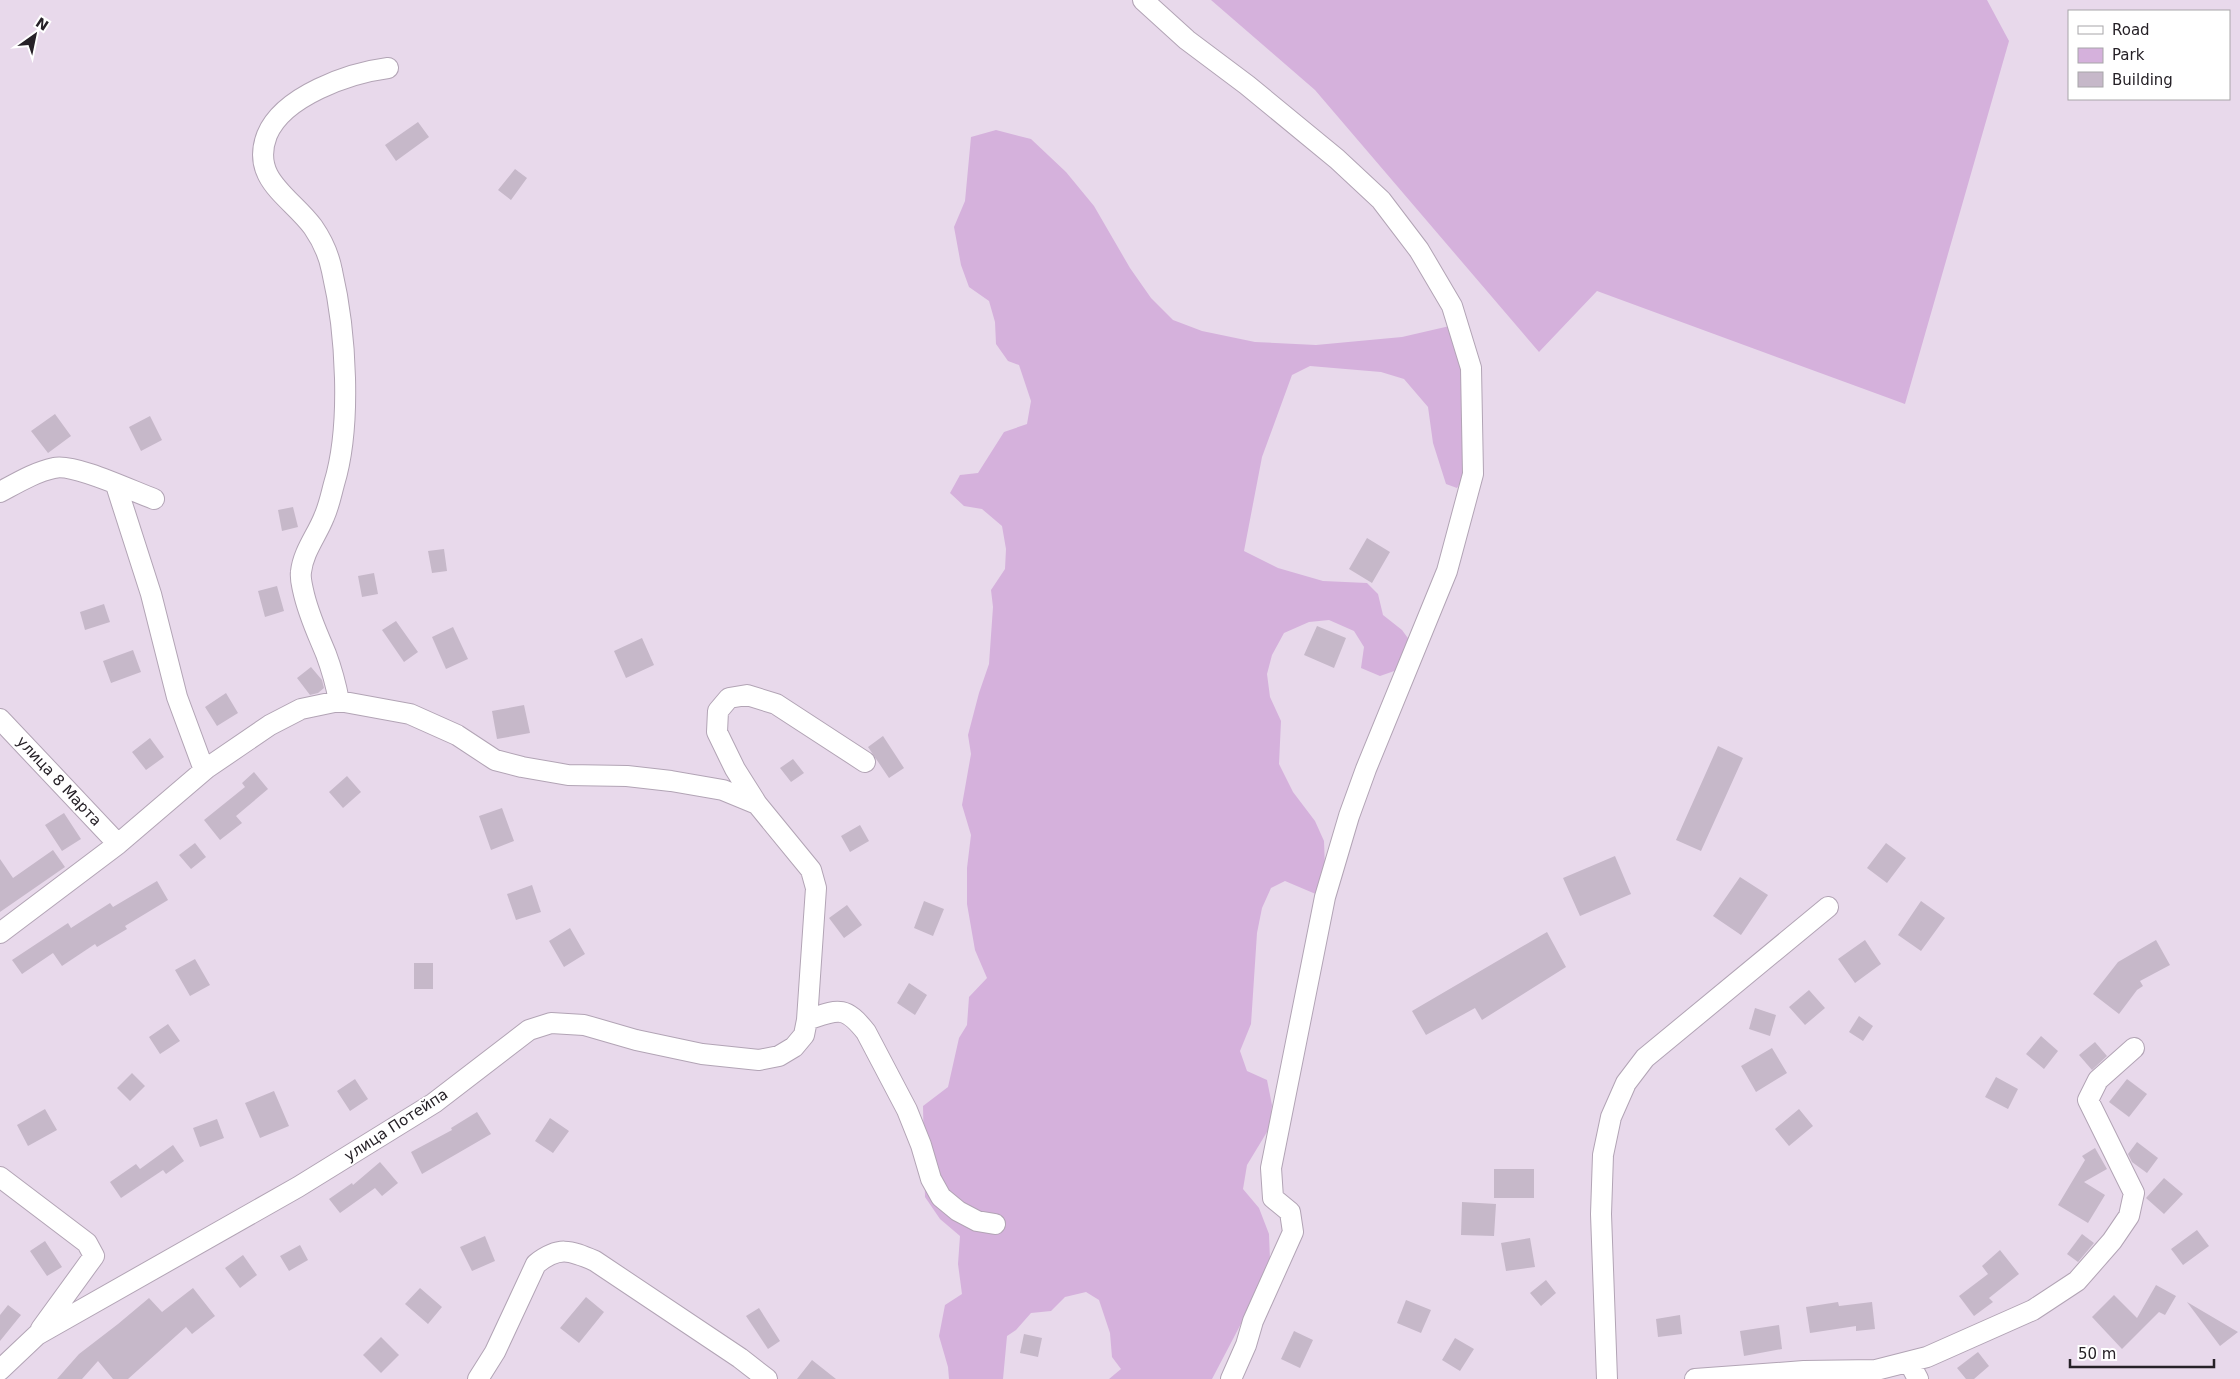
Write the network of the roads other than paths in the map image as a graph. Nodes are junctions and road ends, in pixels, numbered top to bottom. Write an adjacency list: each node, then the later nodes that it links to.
1 (1143, 0): 23 (street)
2 (388, 68): 6 (street)
3 (116, 484): 4 (street); 5 (street); 9 (street)
4 (0, 492)
5 (154, 499)
6 (339, 701): 9 (street); 10 (street)
7 (0, 719): 11 (street, улица 8 Марта)
8 (865, 762): 10 (street, улица Потейпа)
9 (204, 770): 11 (street)
10 (757, 804): 14 (street, улица Потейпа)
11 (118, 844): 13 (street)
12 (1828, 907): 24 (street)
13 (0, 933)
14 (807, 1020): 17 (street); 18 (street, улица Потейпа)
15 (2134, 1048): 20 (street)
16 (0, 1177): 18 (street)
17 (995, 1224)
18 (37, 1335): 19 (street, улица Потейпа)
19 (0, 1370)
20 (1914, 1370): 25 (street)
21 (478, 1379): 22 (street)
22 (767, 1379)
23 (1231, 1379)
24 (1607, 1379)
25 (1695, 1379)

